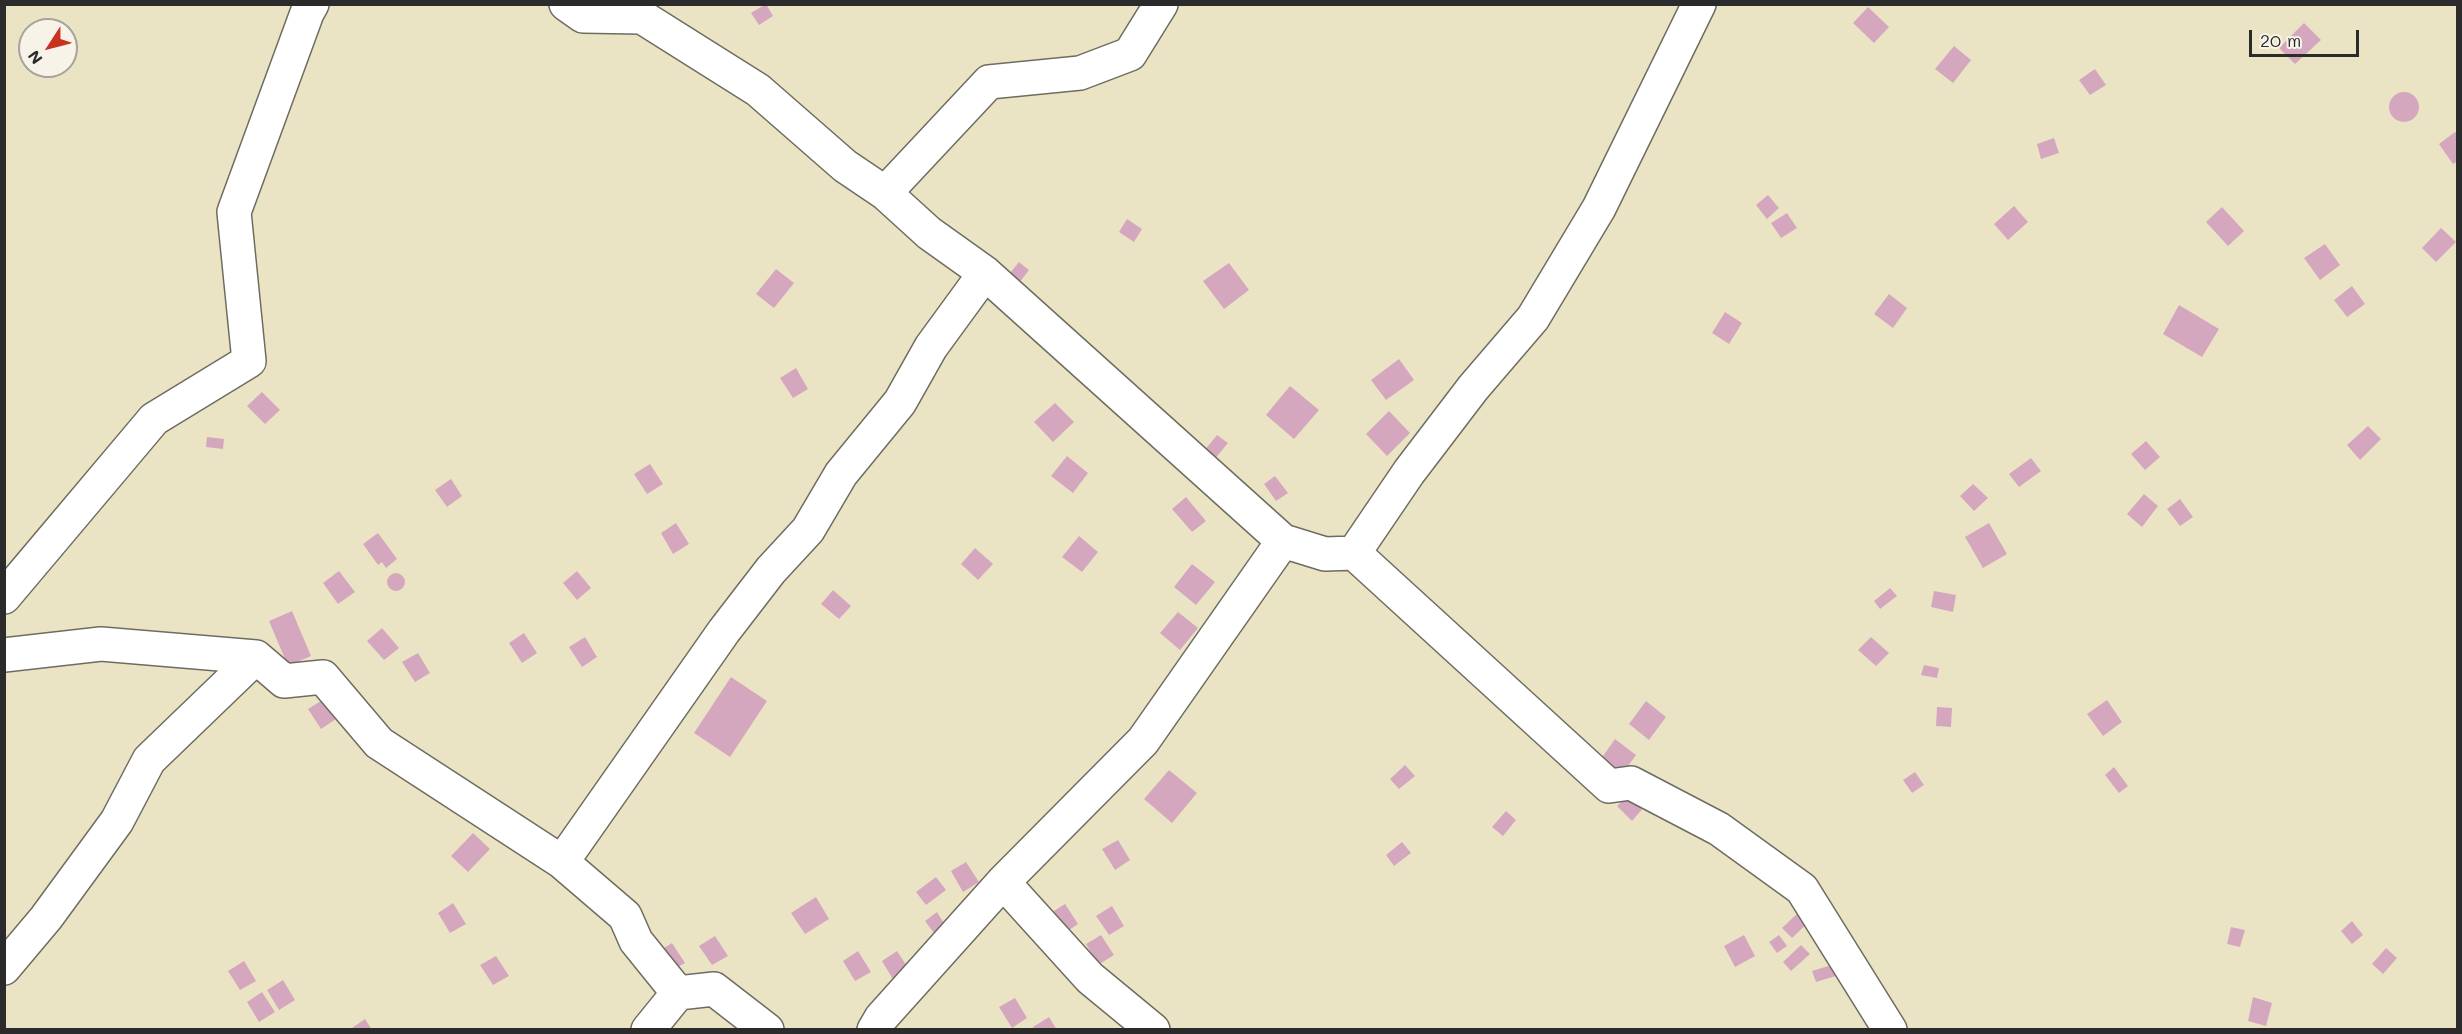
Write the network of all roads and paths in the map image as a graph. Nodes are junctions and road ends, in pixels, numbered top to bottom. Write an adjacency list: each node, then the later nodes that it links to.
1 (312, 4): 9 (street)
2 (566, 4): 5 (street)
3 (1161, 4): 5 (street)
4 (1699, 4): 8 (street)
5 (885, 193): 6 (street)
6 (985, 273): 7 (street); 12 (street)
7 (1283, 541): 8 (street); 13 (street)
8 (1354, 553): 20 (street)
9 (4, 597)
10 (4, 655): 11 (street)
11 (256, 657): 12 (street); 14 (street)
12 (562, 862): 15 (street)
13 (1003, 882): 18 (street); 19 (street)
14 (4, 968)
15 (678, 993): 16 (street); 17 (street)
16 (648, 1029)
17 (767, 1029)
18 (874, 1029)
19 (1154, 1029)
20 (1890, 1029)

